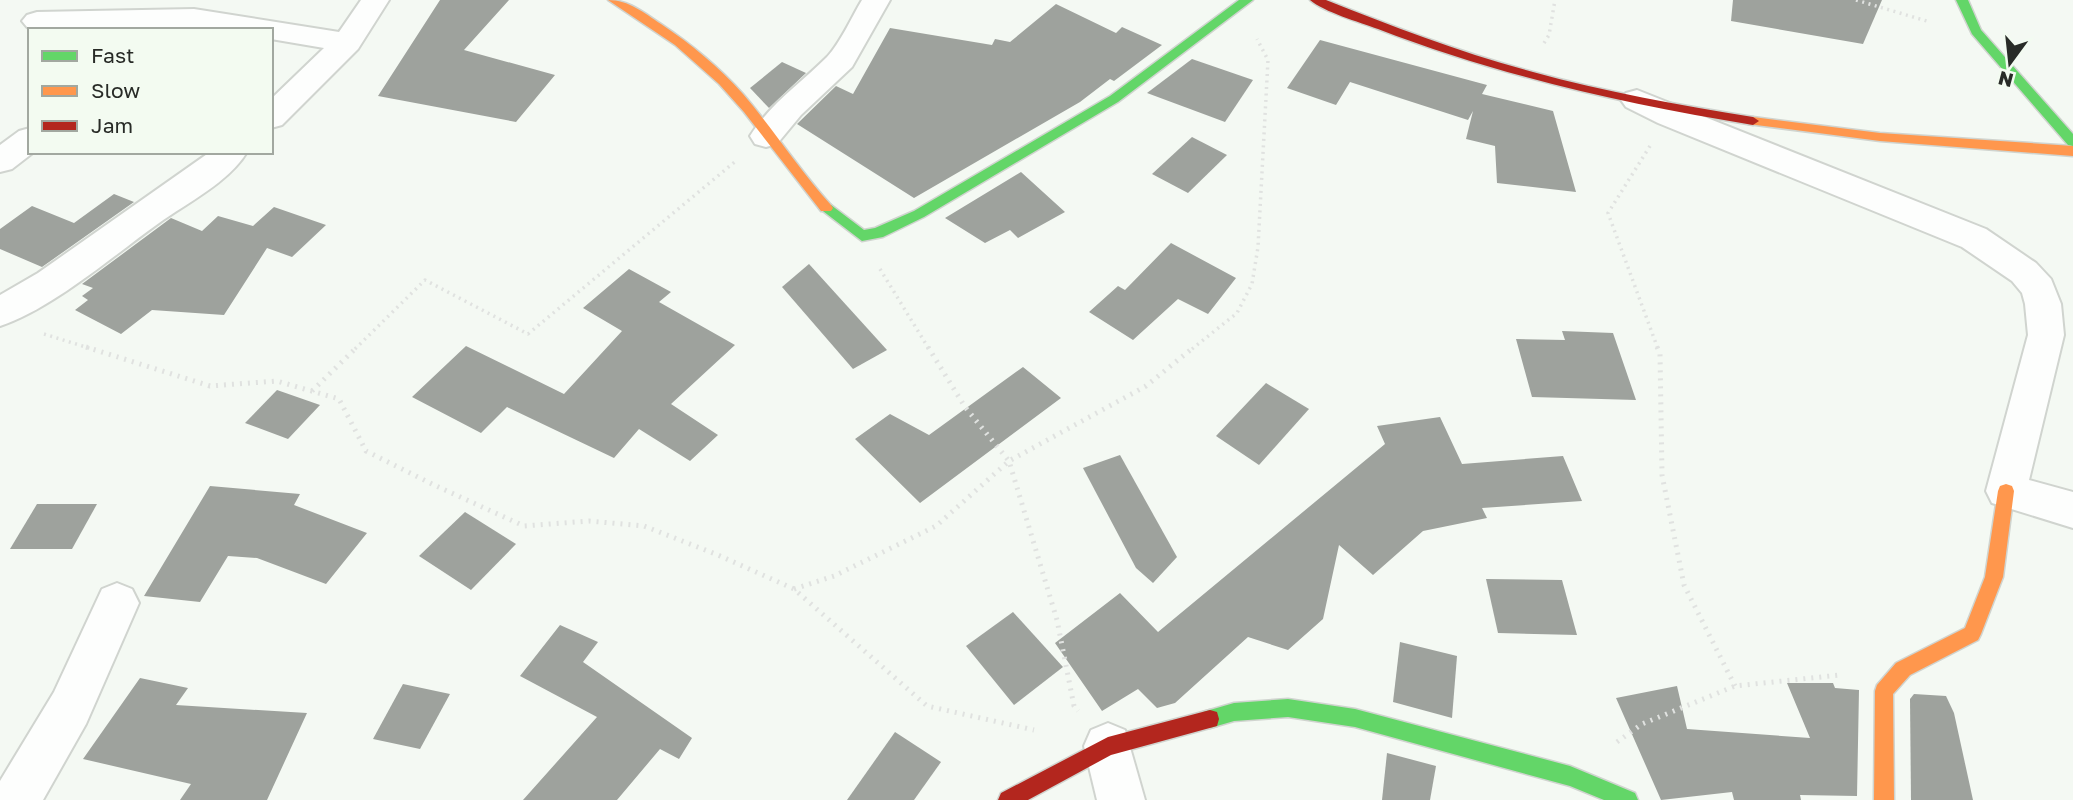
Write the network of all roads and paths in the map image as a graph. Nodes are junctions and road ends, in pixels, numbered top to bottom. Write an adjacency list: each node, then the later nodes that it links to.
1 (376, 0): 13 (street)
2 (614, 0): 17 (street)
3 (876, 0): 17 (street)
4 (1316, 0): 14 (street)
5 (1856, 0): 12 (path)
6 (1962, 0): 12 (street)
7 (1244, 4): 23 (street); 27 (path)
8 (196, 16): 9 (street); 10 (street)
9 (37, 21)
10 (259, 28)
11 (273, 30): 13 (street)
12 (1976, 31): 19 (street)
13 (347, 42): 15 (street)
14 (1636, 100): 16 (street); 20 (street)
15 (273, 116)
16 (1669, 116): 28 (street); 33 (path)
17 (766, 135): 23 (street); 26 (path)
18 (28, 140): 22 (street)
19 (2073, 142)
20 (2073, 150)
21 (229, 154): 24 (street)
22 (0, 161)
23 (862, 236): 27 (path)
24 (0, 312)
25 (40, 333): 26 (path)
26 (311, 392): 30 (path)
27 (1009, 461): 30 (path); 34 (path)
28 (2006, 491): 29 (street); 32 (street)
29 (2073, 510)
30 (794, 589): 34 (path)
31 (117, 603): 36 (street)
32 (1903, 669): 33 (path); 40 (street)
33 (1735, 686): 35 (path)
34 (1108, 746): 35 (street); 37 (street); 38 (street)
35 (1570, 776): 39 (street)
36 (16, 800)
37 (1009, 800)
38 (1121, 800)
39 (1628, 800)
40 (1884, 800)

